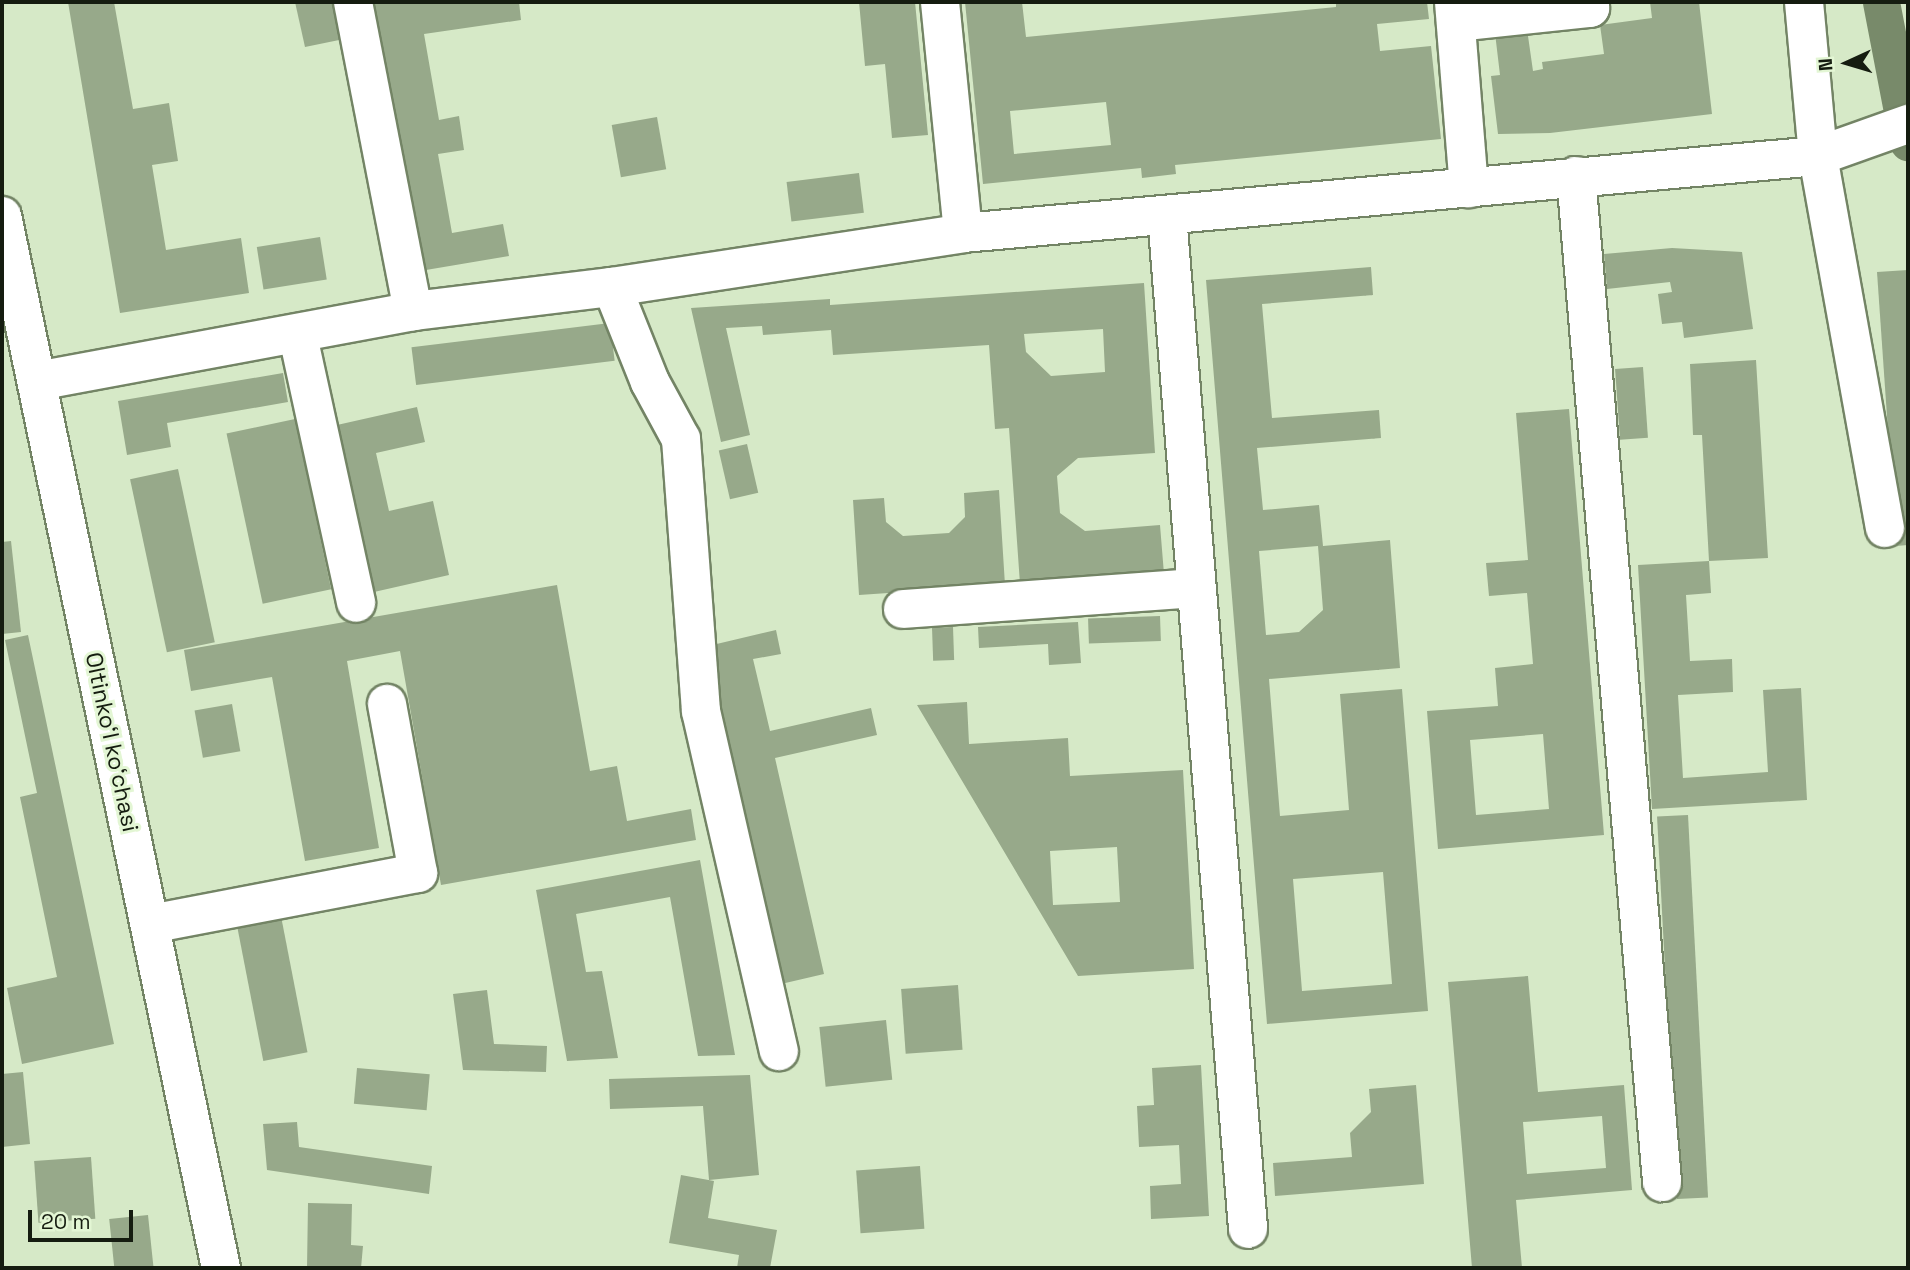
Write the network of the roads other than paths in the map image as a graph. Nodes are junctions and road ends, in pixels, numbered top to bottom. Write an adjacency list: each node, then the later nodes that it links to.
1 (354, 2): 14 (street)
2 (940, 2): 12 (street)
3 (1590, 2): 5 (street)
4 (1804, 2): 7 (street)
5 (1455, 12): 9 (street)
6 (1908, 124): 7 (street)
7 (1833, 151): 8 (street); 18 (street)
8 (1576, 176): 9 (street); 25 (street)
9 (1469, 188): 10 (street)
10 (1167, 215): 12 (street); 19 (street)
11 (2, 216): 15 (street, Oltinkoʻl koʻchasi)
12 (963, 233): 13 (street)
13 (612, 287): 14 (street); 24 (street)
14 (413, 311): 16 (street)
15 (12, 315): 17 (street, Oltinkoʻl koʻchasi)
16 (298, 335): 17 (street); 20 (street)
17 (37, 381): 23 (street, Oltinkoʻl koʻchasi)
18 (1885, 528)
19 (1194, 588): 21 (street); 26 (street)
20 (356, 603)
21 (903, 609)
22 (387, 704): 23 (street)
23 (150, 925): 27 (street, Oltinkoʻl koʻchasi)
24 (779, 1051)
25 (1662, 1182)
26 (1248, 1228)
27 (221, 1268)

